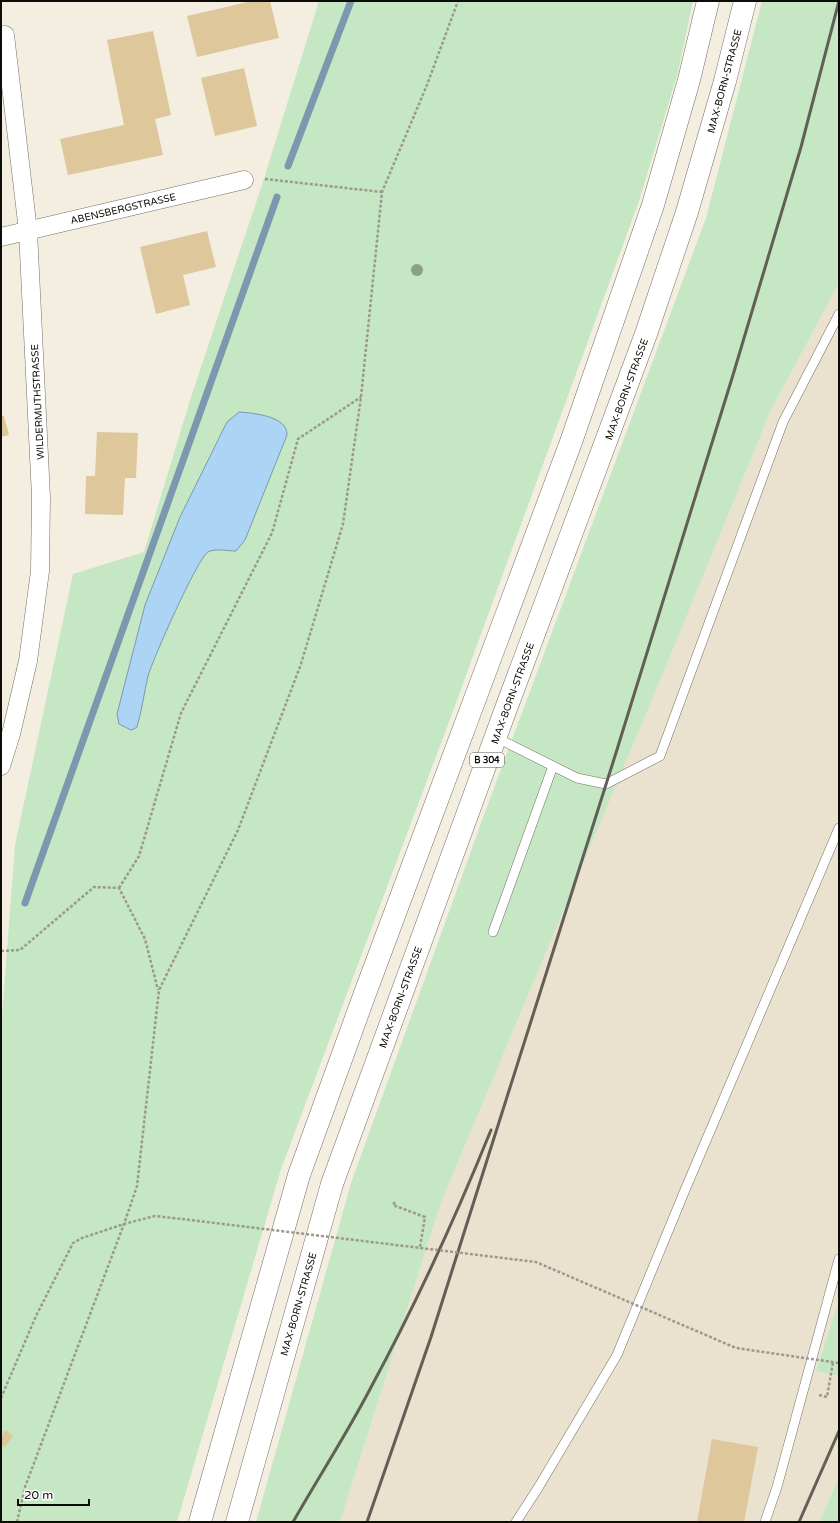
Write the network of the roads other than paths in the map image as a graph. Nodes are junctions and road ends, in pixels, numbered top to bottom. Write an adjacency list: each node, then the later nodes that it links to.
1 (708, 1): 14 (main road, B 304)
2 (745, 1): 8 (main road, MAX-BORN-STRASSE / B 304)
3 (5, 35): 5 (street, WILDERMUTHSTRASSE)
4 (244, 180): 5 (street, ABENSBERGSTRASSE)
5 (28, 231): 6 (street, ABENSBERGSTRASSE); 9 (street, WILDERMUTHSTRASSE)
6 (1, 236)
7 (839, 314): 10 (lane)
8 (495, 737): 10 (lane); 15 (main road, MAX-BORN-STRASSE / B 304)
9 (1, 766)
10 (553, 766): 12 (lane)
11 (839, 828): 16 (lane)
12 (493, 932)
13 (839, 1259): 17 (lane)
14 (200, 1522)
15 (237, 1522)
16 (516, 1522)
17 (765, 1522)

